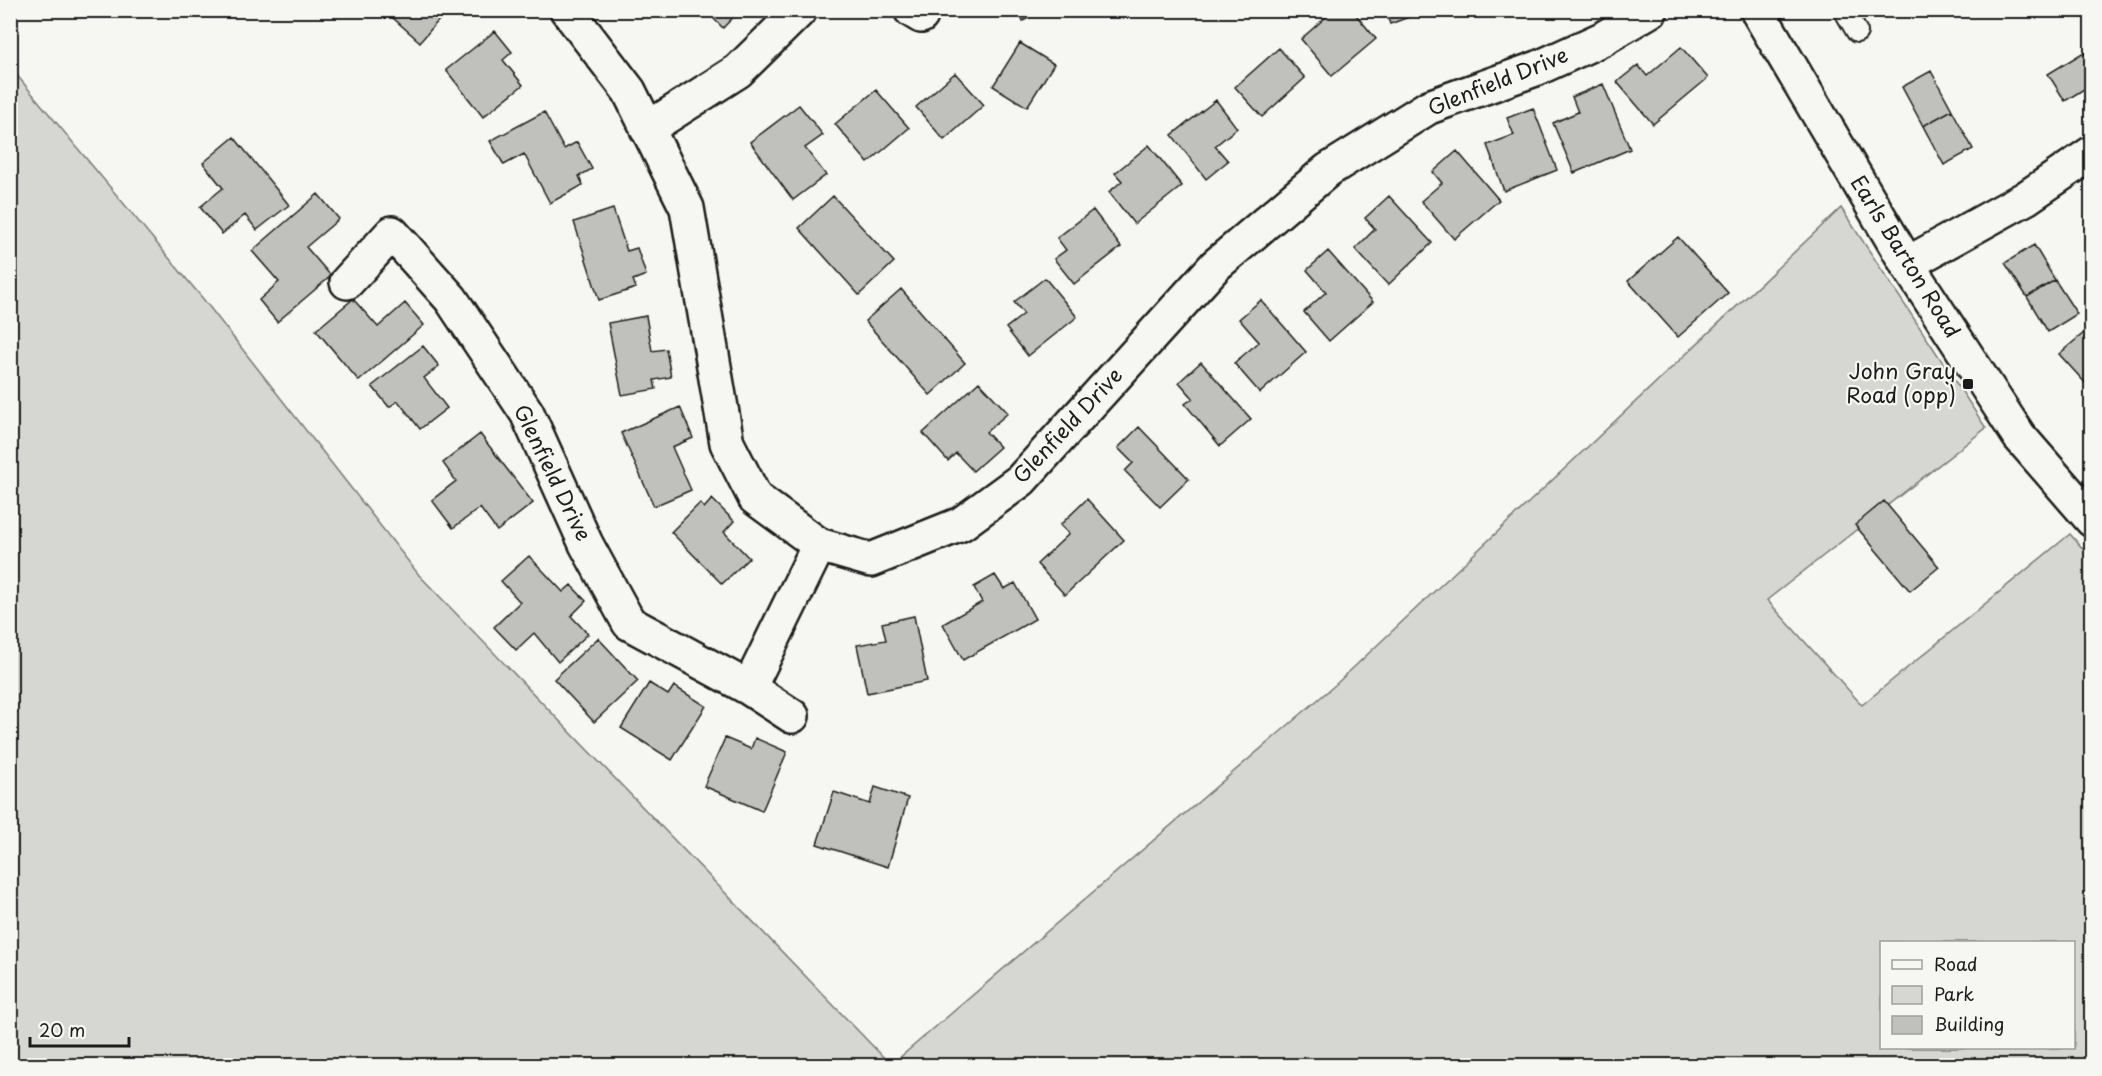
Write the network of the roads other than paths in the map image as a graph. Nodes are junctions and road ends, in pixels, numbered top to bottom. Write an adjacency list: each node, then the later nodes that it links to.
1 (567, 10): 7 (street, Glenfield Drive)
2 (800, 10): 7 (street)
3 (1651, 10): 12 (street, Glenfield Drive)
4 (1757, 10): 9 (street, Earls Barton Road)
5 (1844, 10): 6 (lane)
6 (1857, 32)
7 (647, 129): 12 (street, Glenfield Drive)
8 (2091, 153): 9 (street)
9 (1907, 264): 11 (street, Earls Barton Road)
10 (347, 282): 13 (street, Glenfield Drive)
11 (2091, 520)
12 (819, 545): 13 (street)
13 (749, 688): 14 (street, Glenfield Drive)
14 (792, 716)

